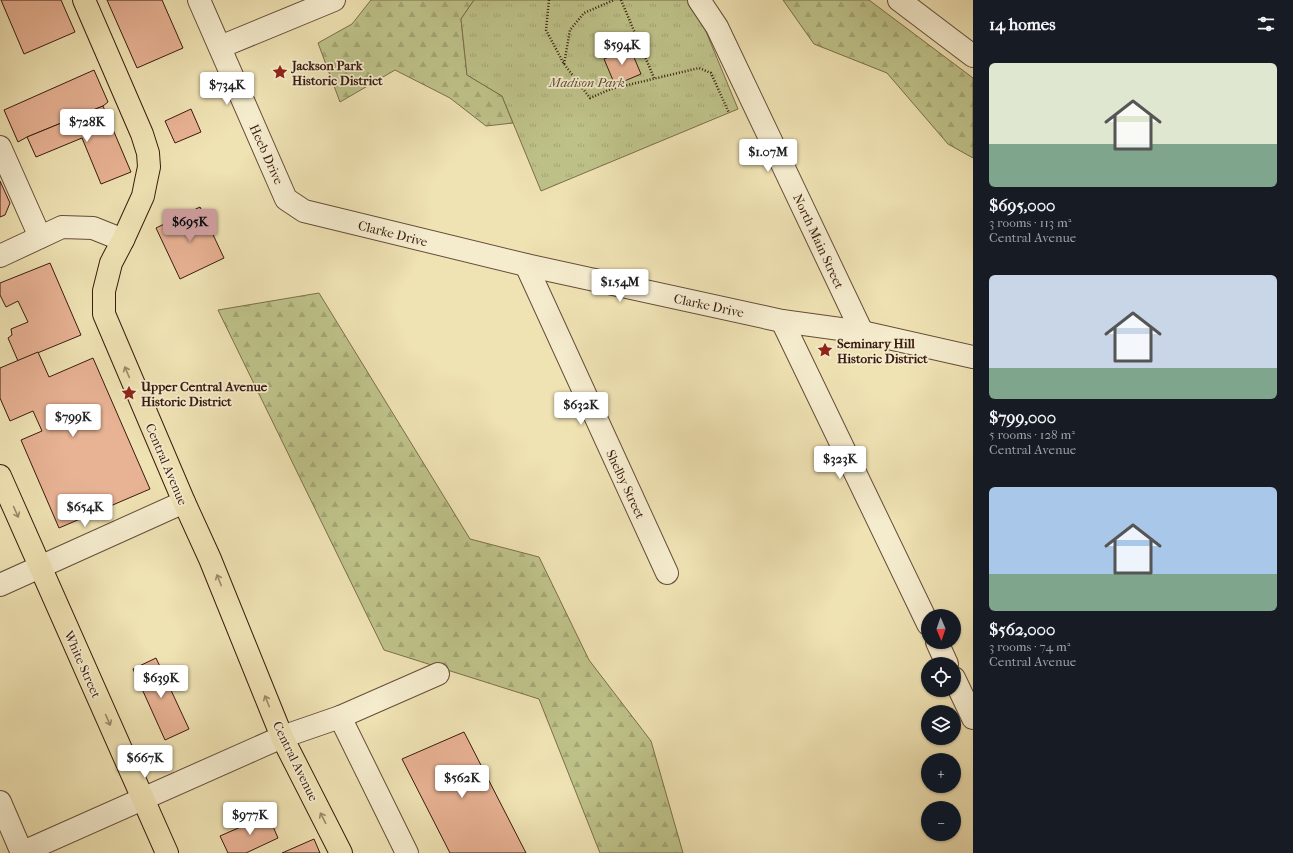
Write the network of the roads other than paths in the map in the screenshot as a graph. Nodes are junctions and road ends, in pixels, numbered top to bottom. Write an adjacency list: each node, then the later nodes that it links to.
1 (84, 0): 11 (main road, Central Avenue)
2 (199, 0): 6 (street, Heeb Drive)
3 (334, 0): 6 (street)
4 (699, 0): 15 (street, North Main Street)
5 (899, 0): 7 (street)
6 (220, 47): 9 (street, Heeb Drive)
7 (973, 56)
8 (0, 147): 10 (street)
9 (286, 199): 13 (street, Clarke Drive)
10 (40, 237): 11 (street); 12 (street)
11 (123, 240): 18 (main road, Central Avenue, one-way to 11)
12 (0, 256)
13 (526, 265): 14 (street, Clarke Drive); 20 (street, Shelby Street)
14 (782, 321): 15 (street, Clarke Drive); 22 (street)
15 (862, 332): 16 (street, Clarke Drive)
16 (973, 357)
17 (0, 476): 19 (main road, White Street, one-way to 19)
18 (184, 502): 19 (street); 27 (main road, Central Avenue, one-way to 18)
19 (40, 567): 21 (street); 28 (main road, White Street, one-way to 28)
20 (667, 573)
21 (0, 585)
22 (921, 609)
23 (438, 674): 25 (street)
24 (961, 693): 26 (street)
25 (340, 717): 27 (street); 33 (street)
26 (973, 718)
27 (282, 737): 28 (street); 32 (main road, Central Avenue, one-way to 27)
28 (144, 798): 30 (street); 31 (main road, White Street)
29 (0, 802): 30 (street)
30 (22, 853)
31 (167, 853)
32 (341, 853)
33 (407, 853)

